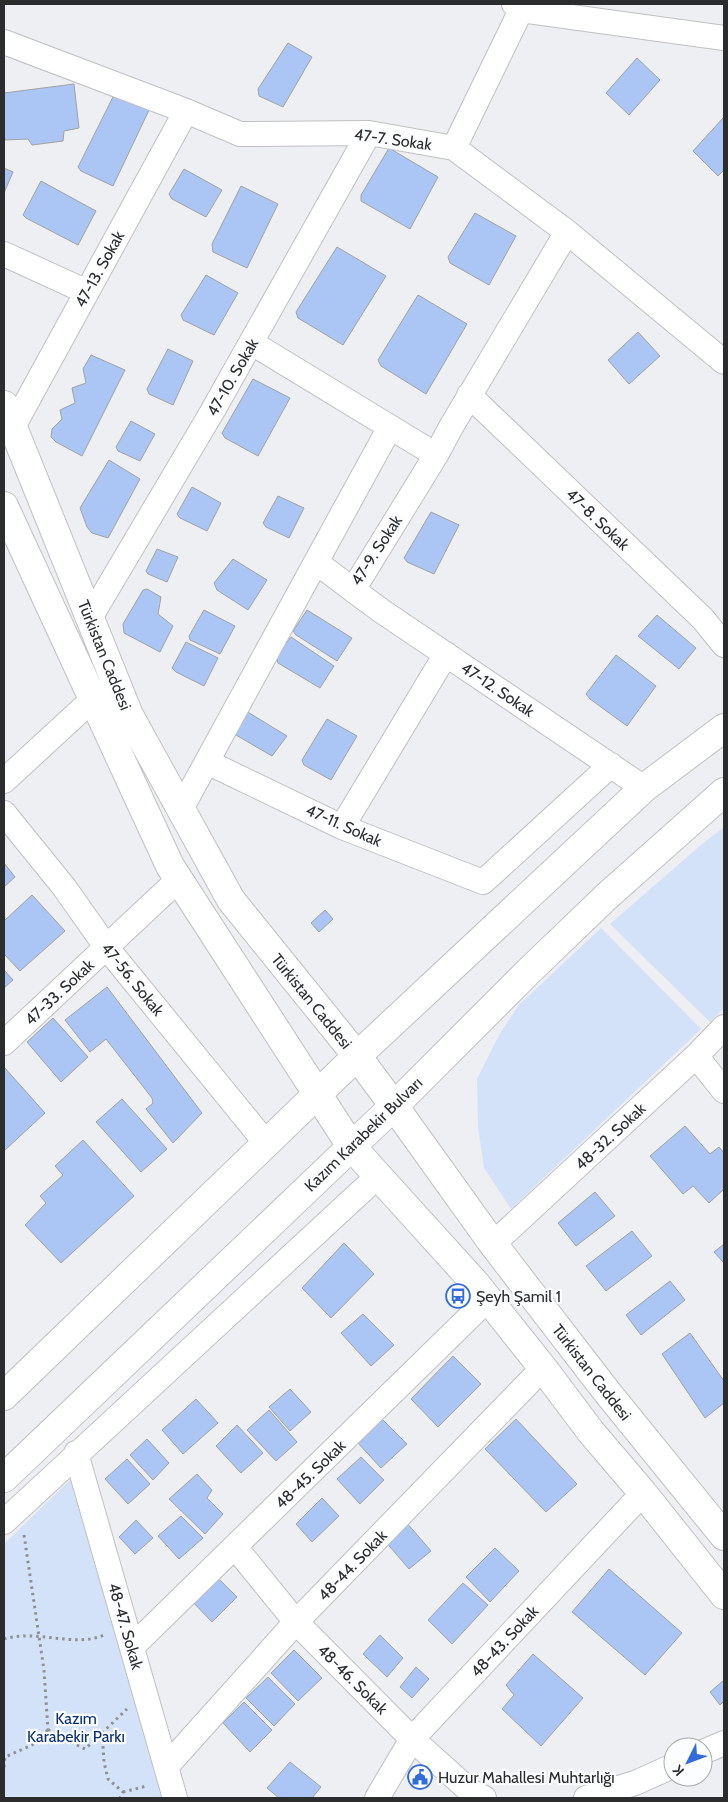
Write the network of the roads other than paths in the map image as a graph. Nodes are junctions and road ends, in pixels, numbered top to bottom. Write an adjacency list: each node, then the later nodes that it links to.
1 (518, 7): 2 (street); 7 (street)
2 (715, 37): 4 (street)
3 (4, 42): 5 (street, 47-7. Sokak)
4 (724, 54)
5 (186, 111): 6 (street, 47-7. Sokak); 10 (street, 47-13. Sokak)
6 (369, 133): 7 (street, 47-7. Sokak); 11 (street, 47-10. Sokak)
7 (454, 148): 8 (street, 47-7. Sokak)
8 (567, 232): 12 (street, 47-7. Sokak); 13 (street, 47-9. Sokak)
9 (4, 254): 10 (street)
10 (87, 292): 14 (street, 47-13. Sokak)
11 (252, 343): 15 (street); 20 (street, 47-10. Sokak)
12 (724, 362)
13 (469, 395): 16 (street, 47-9. Sokak); 21 (street, 47-8. Sokak)
14 (8, 416): 20 (street, Türkistan Caddesi)
15 (390, 427): 16 (street); 18 (street)
16 (436, 455): 19 (street, 47-9. Sokak)
17 (4, 506): 23 (street, Türkistan Caddesi)
18 (316, 562): 19 (street, 47-9. Sokak); 25 (street)
19 (353, 590): 22 (street, 47-12. Sokak)
20 (90, 618): 30 (street, Türkistan Caddesi)
21 (724, 644)
22 (446, 654): 26 (street, 47-12. Sokak); 32 (street)
23 (93, 699): 27 (street); 33 (street, Türkistan Caddesi)
24 (724, 728): 28 (street)
25 (208, 762): 30 (street); 32 (street, 47-11. Sokak)
26 (611, 765): 28 (street, 47-12. Sokak); 32 (street, 47-11. Sokak)
27 (4, 781)
28 (644, 788): 37 (street)
29 (724, 792): 41 (street, Kazım Karabekir Bulvarı)
30 (181, 808): 37 (street, Türkistan Caddesi)
31 (4, 813): 34 (street, 47-56. Sokak)
32 (342, 827)
33 (178, 880): 34 (street, 47-33. Sokak); 40 (street, Türkistan Caddesi)
34 (107, 948): 36 (street, 47-33. Sokak); 42 (street, 47-56. Sokak)
35 (724, 1027): 38 (street, 48-32. Sokak)
36 (4, 1043)
37 (357, 1056): 40 (street); 41 (street, Türkistan Caddesi)
38 (696, 1056): 39 (street); 45 (street, 48-32. Sokak)
39 (724, 1091)
40 (318, 1093): 42 (street); 43 (street, Türkistan Caddesi)
41 (394, 1106): 43 (street, Kazım Karabekir Bulvarı); 45 (street, Türkistan Caddesi)
42 (266, 1144): 48 (street)
43 (352, 1146): 44 (street, Türkistan Caddesi); 50 (street, Kazım Karabekir Bulvarı)
44 (378, 1176): 46 (street, Türkistan Caddesi); 49 (street)
45 (493, 1244): 53 (street, Türkistan Caddesi)
46 (488, 1299): 47 (street, Türkistan Caddesi); 54 (street, 48-45. Sokak)
47 (543, 1368): 51 (street, Türkistan Caddesi); 56 (street, 48-44. Sokak)
48 (4, 1396)
49 (76, 1453): 52 (street); 57 (street, 48-47. Sokak)
50 (4, 1478)
51 (643, 1493): 55 (street, Türkistan Caddesi); 58 (street, 48-43. Sokak)
52 (12, 1514)
53 (724, 1536)
54 (235, 1547): 56 (street, 48-46. Sokak); 57 (street, 48-45. Sokak)
55 (724, 1595)
56 (296, 1622): 58 (street, 48-46. Sokak); 59 (street, 48-44. Sokak)
57 (128, 1636): 59 (street, 48-47. Sokak)
58 (412, 1739): 63 (street, 48-43. Sokak); 64 (street, 48-46. Sokak)
59 (166, 1767): 62 (street, 48-47. Sokak)
60 (663, 1774): 61 (street)
61 (640, 1791): 65 (street)
62 (175, 1798)
63 (377, 1798)
64 (484, 1798)
65 (586, 1798)

